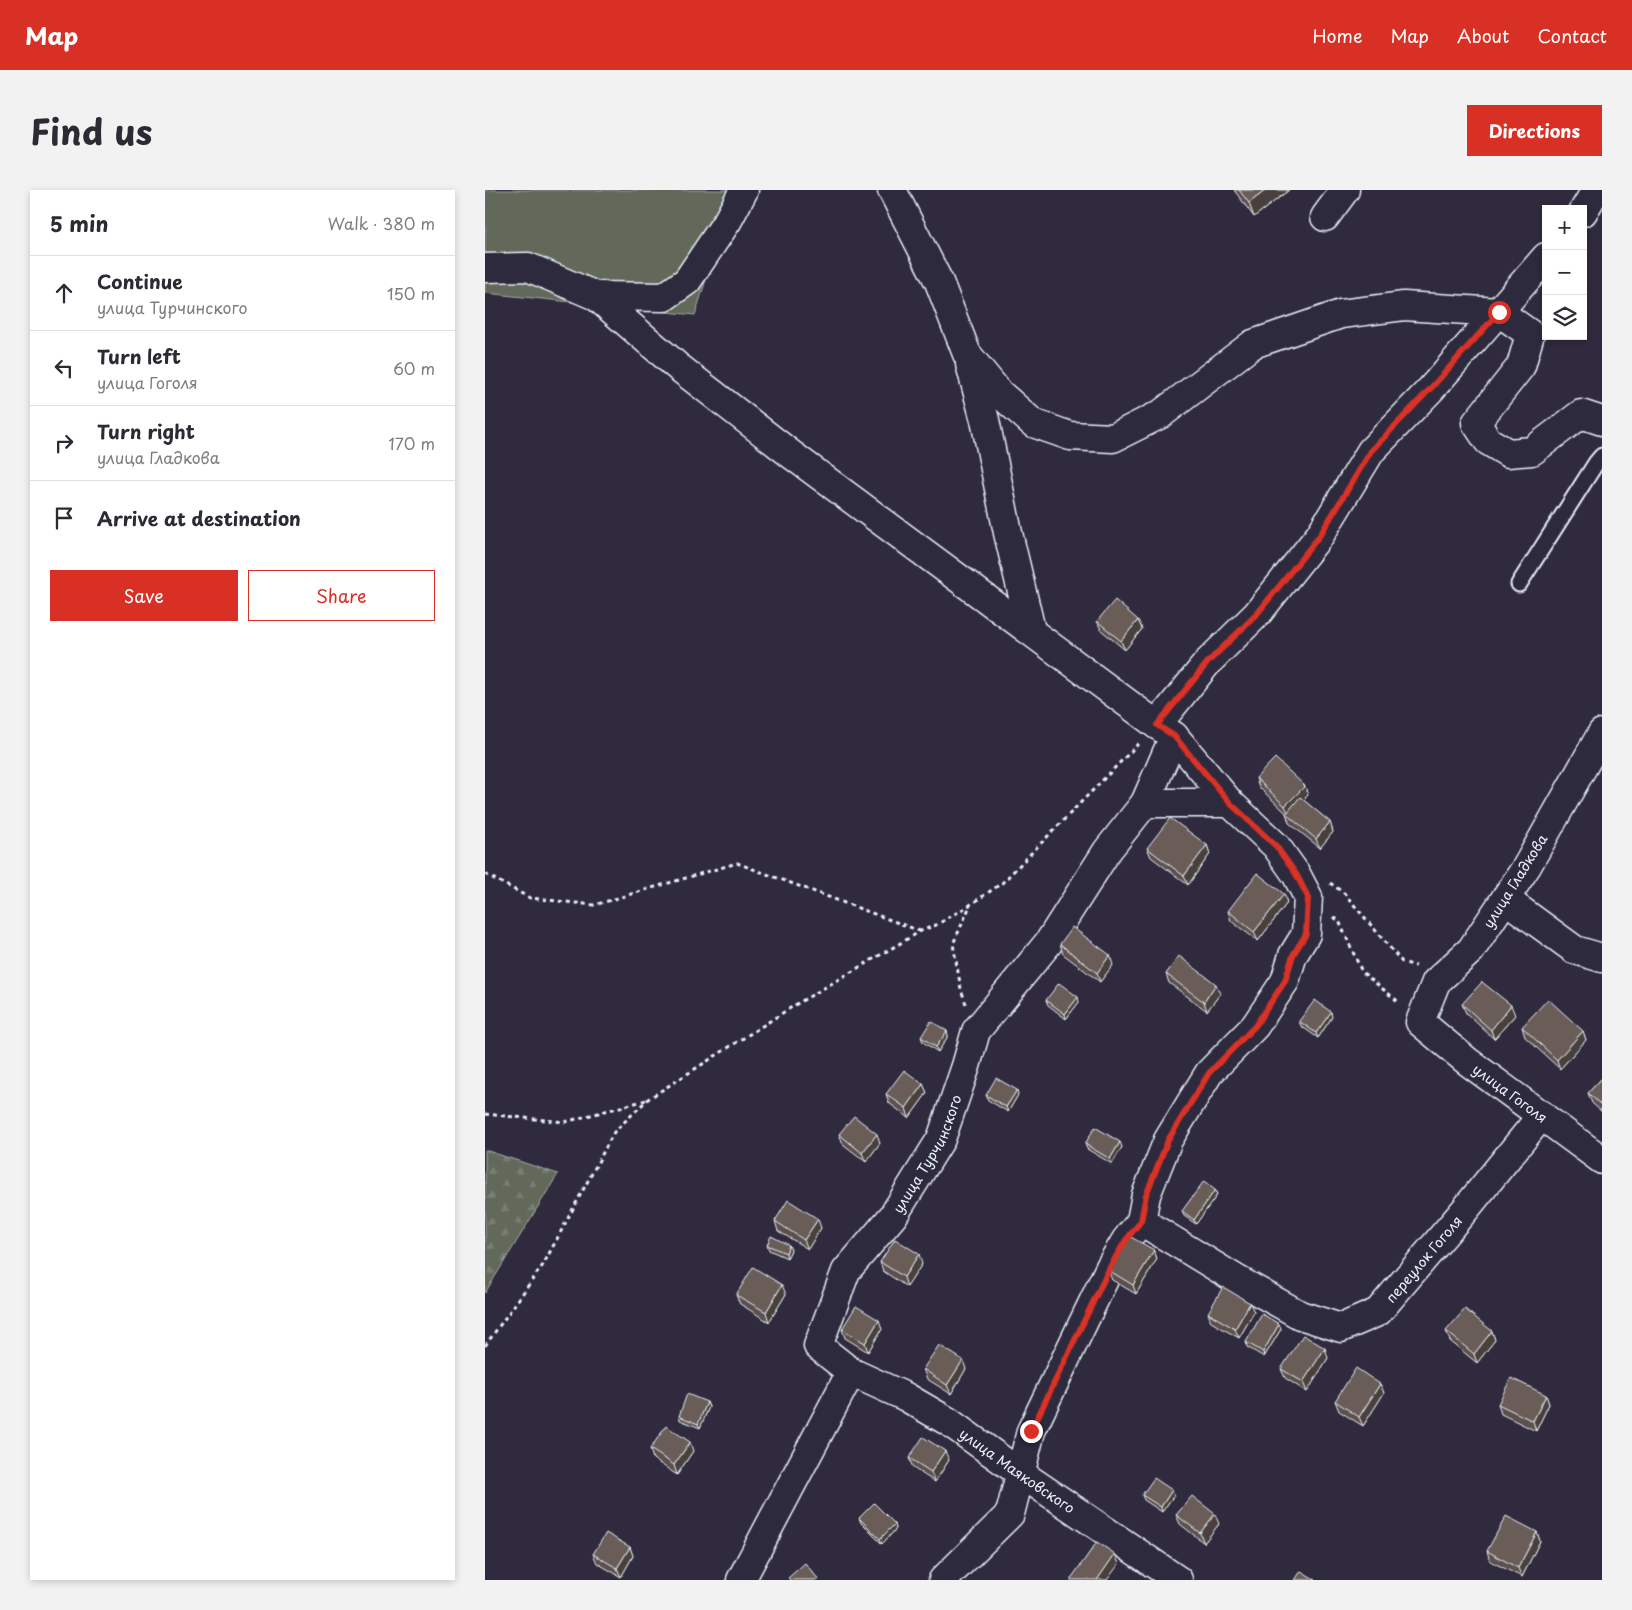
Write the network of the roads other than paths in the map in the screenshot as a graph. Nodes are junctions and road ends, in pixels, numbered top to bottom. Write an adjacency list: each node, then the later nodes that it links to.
1 (744, 190): 11 (street)
2 (892, 190): 13 (street)
3 (1345, 190): 6 (street)
4 (1596, 190): 5 (street)
5 (1587, 205)
6 (1325, 217)
7 (485, 247): 9 (street)
8 (1542, 262): 12 (street)
9 (528, 267): 10 (street); 11 (street)
10 (485, 268)
11 (596, 296): 17 (street)
12 (1499, 312): 13 (street); 14 (street); 18 (street)
13 (967, 354): 17 (street)
14 (1602, 421)
15 (1602, 456): 16 (lane)
16 (1519, 584)
17 (1031, 630): 18 (street)
18 (1165, 730): 20 (street, улица Турчинского); 21 (street)
19 (1602, 733): 22 (street, улица Гладкова)
20 (1145, 803): 21 (street); 28 (street, улица Турчинского)
21 (1230, 803): 27 (street)
22 (1505, 899): 23 (street); 24 (street, улица Гладкова)
23 (1602, 958)
24 (1420, 1022): 25 (street, улица Гоголя)
25 (1542, 1115): 26 (street, улица Гоголя); 27 (street, переулок Гоголя)
26 (1602, 1160)
27 (1141, 1221): 29 (street)
28 (851, 1372): 29 (street, улица Маяковского); 30 (street)
29 (1020, 1473): 31 (street); 32 (street, улица Маяковского)
30 (741, 1580)
31 (943, 1580)
32 (1178, 1580)

